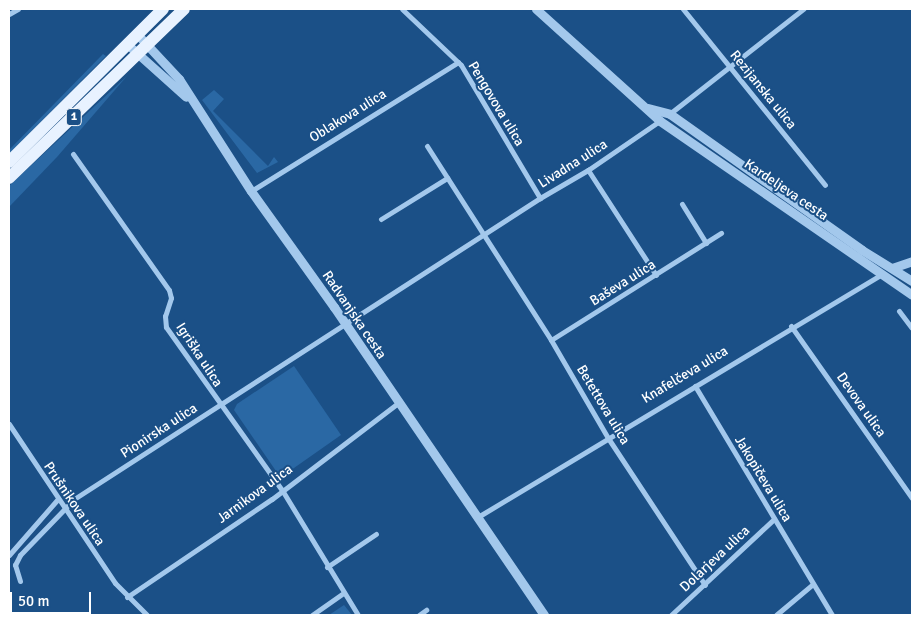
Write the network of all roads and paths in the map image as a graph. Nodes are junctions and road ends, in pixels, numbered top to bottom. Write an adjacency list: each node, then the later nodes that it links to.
1 (18, 9): 8 (street)
2 (163, 9): 9 (main road, 1)
3 (184, 9): 11 (main road, 1)
4 (402, 9): 13 (street, Pengovova ulica)
5 (536, 9): 16 (street, Kardeljeva cesta)
6 (683, 9): 14 (street, Rezijanska ulica)
7 (803, 9): 14 (street, Livadna ulica)
8 (9, 14)
9 (137, 34): 10 (main road, 1); 11 (street, Radvanjska cesta)
10 (128, 44): 12 (street); 21 (main road, 1)
11 (149, 46): 12 (main road, 1); 15 (street, Radvanjska cesta)
12 (139, 56): 15 (street); 23 (main road, 1)
13 (458, 62): 26 (street, Oblakova ulica); 27 (street, Pengovova ulica)
14 (729, 66): 17 (street, Livadna ulica); 25 (street, Rezijanska ulica)
15 (190, 100): 26 (street, Radvanjska cesta)
16 (645, 107): 17 (street, Kardeljeva cesta); 18 (street, Kardeljeva cesta)
17 (670, 114): 18 (street, Livadna ulica); 34 (street, Kardeljeva cesta)
18 (660, 121): 22 (street, Livadna ulica); 35 (street, Kardeljeva cesta)
19 (427, 146): 24 (street, Betettova ulica)
20 (72, 154): 46 (street, Igriška ulica)
21 (9, 162)
22 (588, 170): 27 (street, Livadna ulica); 36 (street)
23 (9, 178)
24 (447, 178): 29 (street); 31 (street, Betettova ulica)
25 (825, 185)
26 (251, 191): 40 (street, Radvanjska cesta)
27 (540, 198): 31 (street, Livadna ulica)
28 (682, 204): 32 (street)
29 (381, 219)
30 (721, 233): 32 (street, Baševa ulica)
31 (485, 236): 40 (street, Livadna ulica); 43 (street, Betettova ulica)
32 (706, 243): 36 (street, Baševa ulica)
33 (912, 261): 34 (street, Knafelčeva ulica)
34 (894, 267): 35 (street, Knafelčeva ulica); 37 (street, Kardeljeva cesta)
35 (883, 274): 38 (street, Kardeljeva cesta); 41 (street, Knafelčeva ulica)
36 (656, 275): 43 (street, Baševa ulica)
37 (912, 280)
38 (912, 295)
39 (899, 311): 42 (street)
40 (345, 324): 45 (street, Radvanjska cesta); 46 (street, Pionirska ulica)
41 (791, 326): 44 (street, Knafelčeva ulica); 50 (street, Devova ulica)
42 (912, 328)
43 (551, 340): 48 (street, Betettova ulica)
44 (695, 386): 48 (street, Knafelčeva ulica); 54 (street, Jakopičeva ulica)
45 (398, 403): 49 (street, Jarnikova ulica); 53 (street, Radvanjska cesta)
46 (220, 405): 49 (street, Igriška ulica); 52 (street, Pionirska ulica)
47 (9, 424): 51 (street, Prušnikova ulica)
48 (608, 438): 53 (street, Knafelčeva ulica); 60 (street, Betettova ulica)
49 (282, 490): 57 (street, Igriška ulica); 62 (street, Jarnikova ulica)
50 (912, 498)
51 (57, 500): 52 (street, Prušnikova ulica); 56 (street)
52 (63, 508): 58 (street, Pionirska ulica); 62 (street, Prušnikova ulica)
53 (475, 518): 68 (street, Radvanjska cesta)
54 (774, 519): 59 (street, Jakopičeva ulica); 60 (street, Dolarjeva ulica)
55 (376, 534): 57 (street)
56 (9, 555)
57 (327, 567): 61 (street, Igriška ulica)
58 (20, 581)
59 (813, 584): 70 (street); 71 (street, Jakopičeva ulica)
60 (705, 585): 69 (street, Dolarjeva ulica)
61 (342, 594): 65 (street); 66 (street, Igriška ulica)
62 (125, 596): 64 (street, Prušnikova ulica)
63 (426, 610): 67 (street)
64 (147, 615)
65 (312, 615)
66 (358, 615)
67 (419, 615)
68 (544, 615)
69 (671, 615)
70 (776, 615)
71 (832, 615)

